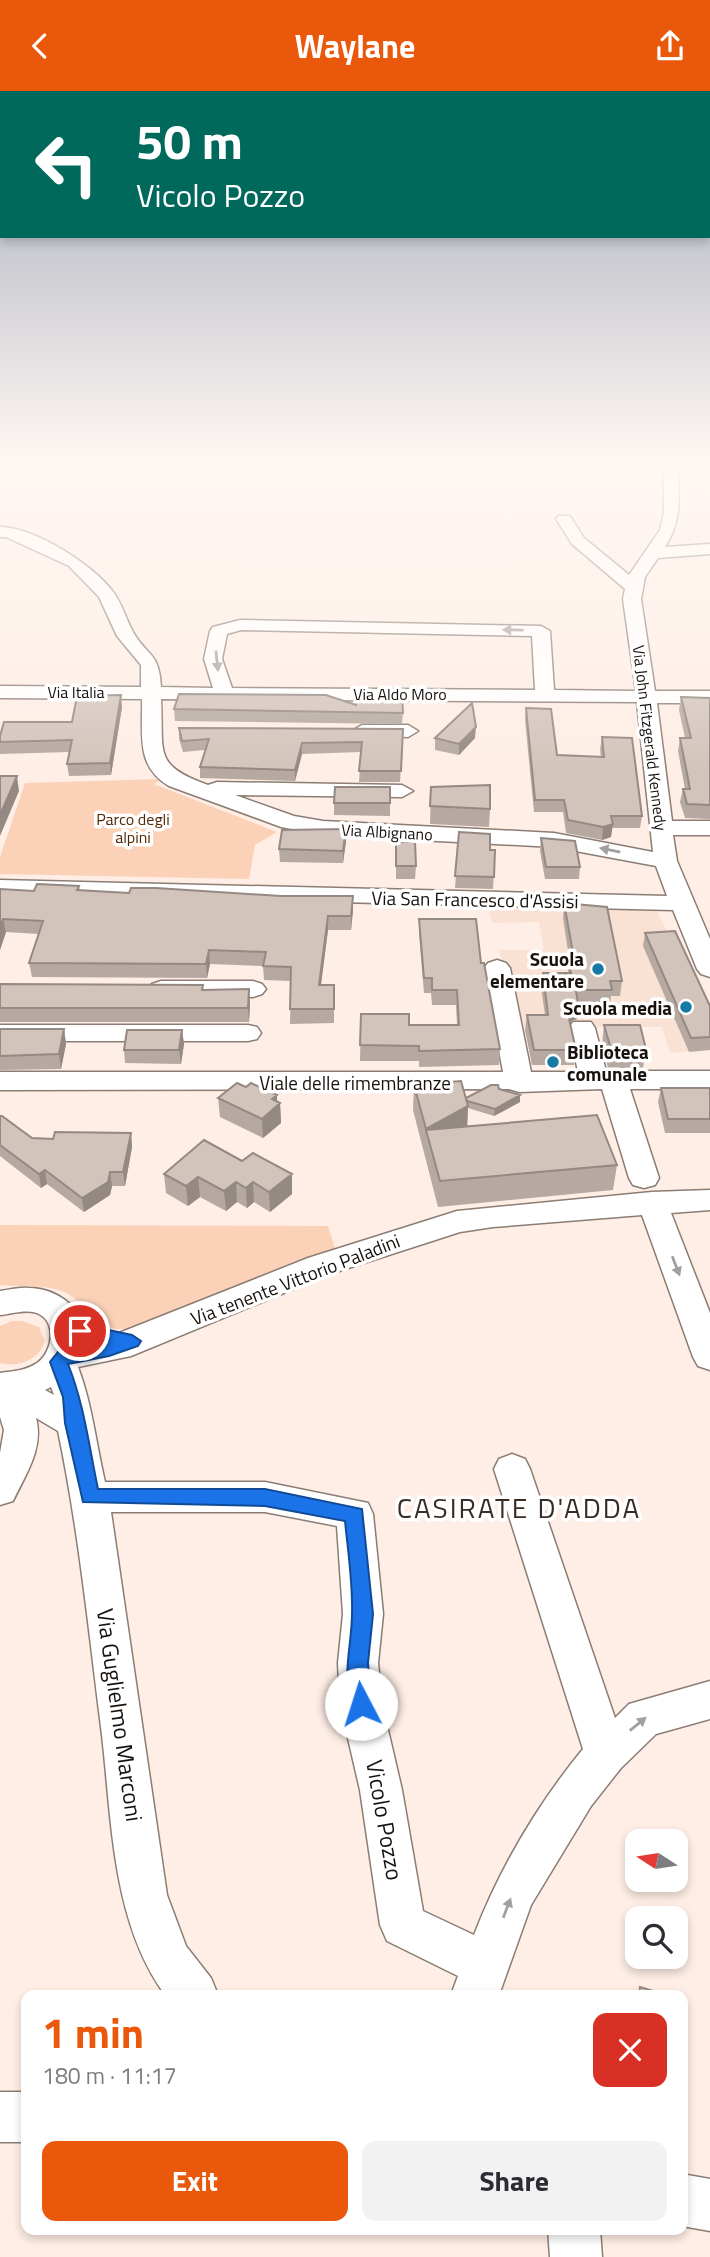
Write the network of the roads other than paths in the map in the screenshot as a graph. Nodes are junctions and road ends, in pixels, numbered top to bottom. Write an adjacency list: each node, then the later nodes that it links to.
1 (82, 569): 7 (street, Via Albignano)
2 (612, 569): 4 (street)
3 (641, 569): 4 (street)
4 (633, 587): 9 (street, Via John Fitzgerald Kennedy)
5 (0, 692): 7 (street, Via Italia)
6 (224, 692): 7 (street, Via Aldo Moro); 8 (street, Via Aldo Moro); 8 (street, one-way to 6)
7 (153, 693): 11 (street, Via Albignano)
8 (545, 695): 9 (street, Via Aldo Moro)
9 (647, 697): 10 (street, Via Aldo Moro); 17 (street, Via John Fitzgerald Kennedy)
10 (710, 697)
11 (152, 730): 12 (street); 15 (street, Via Albignano)
12 (178, 730)
13 (341, 731): 14 (street)
14 (408, 731)
15 (192, 787): 16 (street); 19 (street, Via Albignano, one-way to 15)
16 (401, 790)
17 (662, 828): 18 (street); 19 (street, Via John Fitzgerald Kennedy)
18 (710, 828)
19 (665, 861): 21 (street, Via John Fitzgerald Kennedy)
20 (0, 887): 21 (street, Via San Francesco d'Assisi)
21 (681, 903): 22 (street, Via John Fitzgerald Kennedy)
22 (700, 926): 24 (street, Via John Fitzgerald Kennedy)
23 (497, 968): 33 (street)
24 (710, 969)
25 (133, 989): 26 (street)
26 (253, 989)
27 (582, 1028): 32 (street)
28 (0, 1033): 29 (street)
29 (248, 1033)
30 (710, 1080): 32 (street, Viale delle rimembranze)
31 (0, 1081): 33 (street, Viale delle rimembranze)
32 (603, 1081): 33 (street, Viale delle rimembranze); 34 (street)
33 (519, 1083)
34 (648, 1190): 35 (street, Via tenente Vittorio Paladini); 37 (street, Via tenente Vittorio Paladini); 38 (street, one-way to 38)
35 (710, 1200)
36 (2, 1301): 37 (street)
37 (64, 1349): 39 (street); 40 (street, Via Guglielmo Marconi)
38 (710, 1357)
39 (3, 1389): 40 (street); 42 (street)
40 (74, 1423): 43 (street, Via Guglielmo Marconi)
41 (512, 1469): 45 (street)
42 (0, 1490)
43 (90, 1497): 46 (street, Vicolo Pozzo); 47 (street, Via Guglielmo Marconi)
44 (710, 1700): 45 (street, one-way to 44)
45 (606, 1754): 46 (street, one-way to 45)
46 (480, 1980)
47 (190, 1990)
48 (0, 2117): 49 (street)
49 (21, 2117)
50 (688, 2201): 51 (street)
51 (710, 2205)
52 (574, 2235): 53 (street)
53 (576, 2257)

